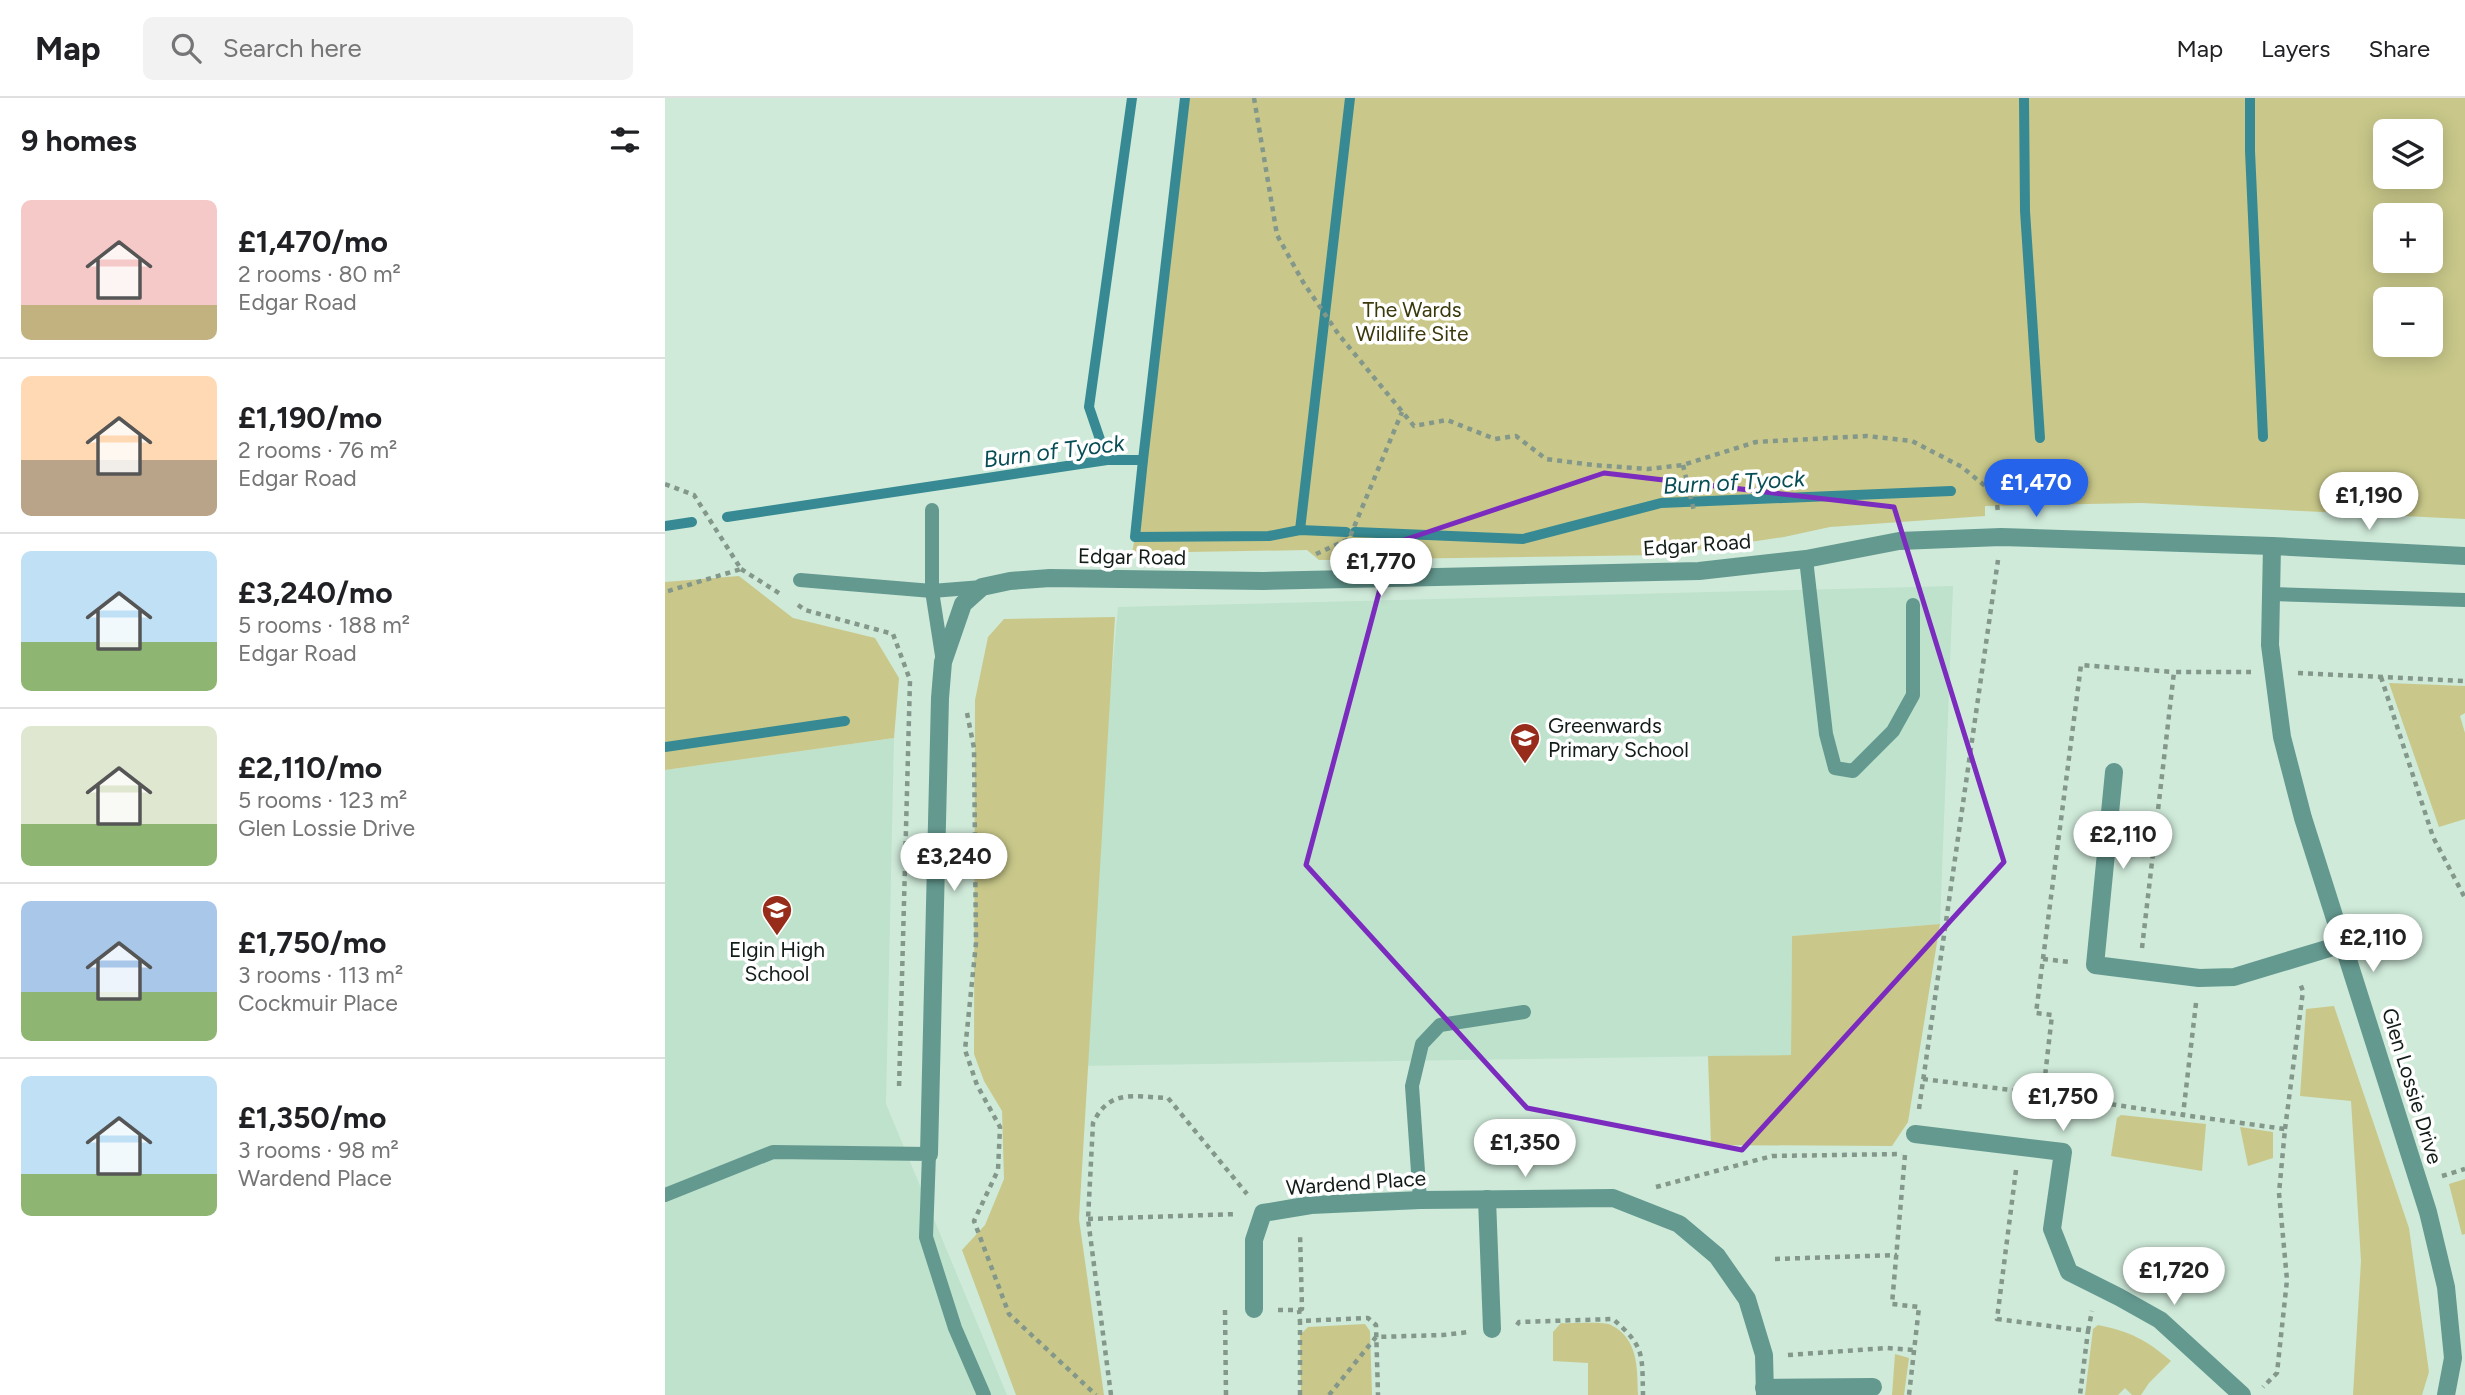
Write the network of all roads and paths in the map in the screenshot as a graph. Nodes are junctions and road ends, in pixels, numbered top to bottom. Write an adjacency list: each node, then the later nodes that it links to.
1 (1254, 98): 2 (path)
2 (1402, 412): 3 (path); 8 (path)
3 (1683, 465): 6 (path); 7 (path)
4 (665, 484): 12 (path)
5 (932, 510): 15 (lane)
6 (1695, 511)
7 (2001, 537): 9 (street, Edgar Road); 11 (street, Edgar Road); 35 (path)
8 (1349, 539)
9 (2272, 546): 10 (street, Edgar Road); 17 (street, Glen Lossie Drive)
10 (2465, 556)
11 (1805, 559): 14 (street, Edgar Road); 21 (lane)
12 (741, 569): 16 (path); 18 (path)
13 (800, 580): 15 (lane)
14 (982, 587): 15 (lane); 22 (street)
15 (932, 591): 22 (lane)
16 (665, 592)
17 (2271, 594): 19 (lane); 24 (street, Glen Lossie Drive)
18 (783, 596)
19 (2465, 600)
20 (794, 603): 36 (path)
21 (1913, 605)
22 (943, 663): 27 (street)
23 (2174, 671): 24 (path); 32 (path); 37 (path)
24 (2274, 672): 25 (path); 30 (street, Glen Lossie Drive)
25 (2381, 677): 26 (path); 29 (path)
26 (2465, 681)
27 (940, 698): 42 (street); 61 (path)
28 (2114, 772): 32 (street)
29 (2465, 898)
30 (2343, 944): 31 (street); 69 (street, Glen Lossie Drive)
31 (2292, 960): 33 (street); 39 (path)
32 (2140, 970): 33 (street)
33 (2199, 978): 38 (path)
34 (1524, 1012): 47 (lane)
35 (1923, 1079): 37 (path); 40 (path)
36 (899, 1088)
37 (2043, 1094): 38 (path)
38 (2183, 1115): 39 (path)
39 (2285, 1129): 68 (path)
40 (1915, 1134): 41 (street); 43 (path)
41 (2019, 1147): 66 (path); 67 (street)
42 (929, 1154): 44 (lane); 60 (lane)
43 (1905, 1154): 45 (path); 51 (path)
44 (665, 1195)
45 (1613, 1198): 46 (street, Wardend Place); 59 (street, Wardend Place)
46 (1487, 1199): 47 (street, Wardend Place); 55 (street)
47 (1420, 1200): 48 (street, Wardend Place)
48 (1299, 1207): 49 (street, Wardend Place); 54 (path)
49 (1263, 1213): 50 (path); 50 (path); 53 (street, Wardend Place)
50 (1088, 1219): 62 (path)
51 (1897, 1255): 52 (path); 56 (path)
52 (1775, 1259)
53 (1254, 1309)
54 (1299, 1310)
55 (1492, 1329)
56 (1914, 1350): 57 (path); 65 (path)
57 (1784, 1355)
58 (1873, 1387): 59 (street)
59 (1764, 1392)
60 (984, 1395)
61 (1096, 1395)
62 (1111, 1395)
63 (1300, 1395): 64 (path)
64 (1378, 1395)
65 (1909, 1395)
66 (2080, 1395)
67 (2242, 1395)
68 (2256, 1395)
69 (2446, 1395)

